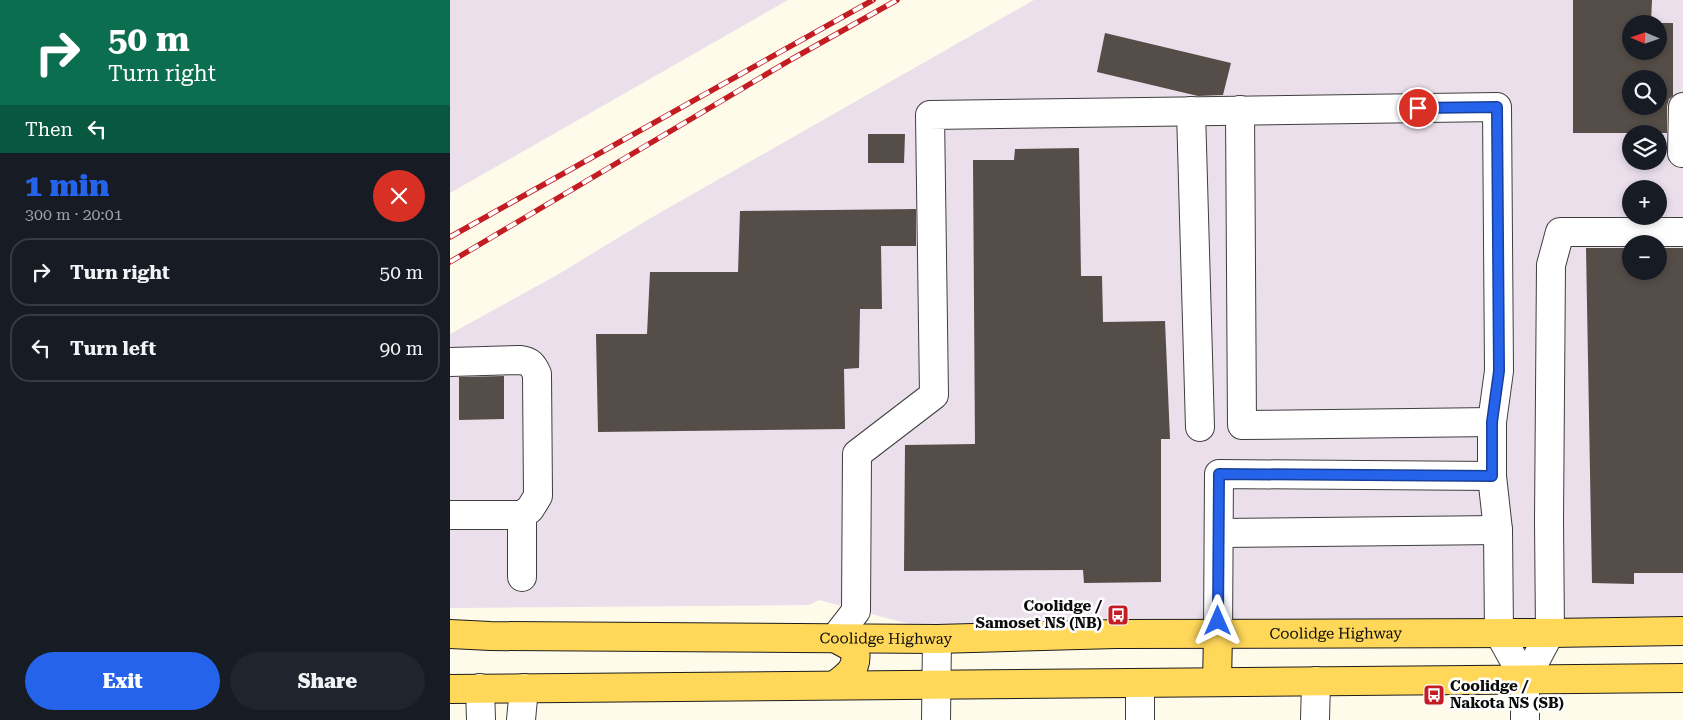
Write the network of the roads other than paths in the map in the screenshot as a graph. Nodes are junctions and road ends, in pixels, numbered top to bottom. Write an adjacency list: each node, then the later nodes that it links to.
1 (1683, 106): 4 (street)
2 (1240, 110): 3 (street); 7 (street); 7 (street)
3 (1191, 111): 8 (street); 20 (street)
4 (1682, 153)
5 (1683, 232): 17 (street)
6 (450, 362): 11 (street)
7 (1492, 422): 9 (street)
8 (1200, 427)
9 (1492, 476): 12 (street); 13 (street)
10 (450, 515): 11 (street)
11 (522, 515): 14 (street)
12 (1498, 530): 13 (street); 16 (street)
13 (1219, 533): 19 (street)
14 (522, 577)
15 (1683, 631): 17 (main road, Coolidge Highway)
16 (1499, 633): 17 (main road, Coolidge Highway); 19 (main road, Coolidge Highway); 23 (street)
17 (1550, 633): 23 (street)
18 (450, 634): 20 (main road, Coolidge Highway)
19 (1218, 635): 21 (main road, Coolidge Highway); 25 (main road)
20 (835, 638): 21 (main road, Coolidge Highway); 27 (main road)
21 (937, 639): 28 (street)
22 (1683, 678): 23 (main road)
23 (1525, 680): 24 (main road); 37 (street)
24 (1316, 681): 25 (main road); 36 (street)
25 (1218, 682): 26 (main road)
26 (1140, 683): 28 (main road); 35 (street)
27 (835, 684): 28 (main road); 31 (main road)
28 (936, 684): 34 (street)
29 (450, 688): 30 (main road)
30 (480, 688): 31 (main road); 32 (street)
31 (524, 688): 33 (street)
32 (482, 720)
33 (521, 720)
34 (936, 720)
35 (1140, 720)
36 (1315, 720)
37 (1525, 720)

